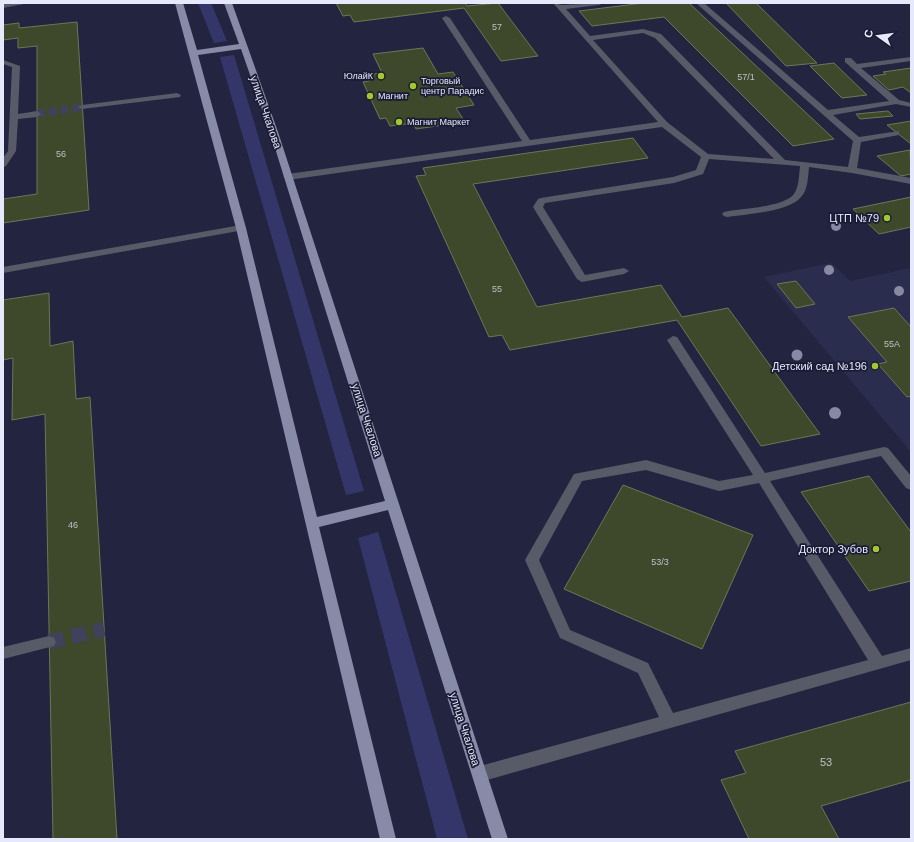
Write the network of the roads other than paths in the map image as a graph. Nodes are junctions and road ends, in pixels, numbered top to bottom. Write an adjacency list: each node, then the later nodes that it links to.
1 (25, 3): 7 (street)
2 (179, 3): 11 (main road)
3 (228, 3): 10 (main road, улица Чкалова)
4 (599, 3): 6 (street)
5 (700, 3): 20 (street)
6 (559, 5): 9 (street)
7 (3, 6)
8 (446, 18): 26 (street)
9 (588, 38): 23 (street); 28 (street)
10 (244, 46): 11 (main road); 32 (main road, улица Чкалова)
11 (194, 53): 35 (main road)
12 (911, 59): 15 (street)
13 (848, 60): 15 (street)
14 (3, 62): 22 (street)
15 (856, 66): 17 (street)
16 (177, 95): 19 (street)
17 (896, 102): 18 (street); 20 (street)
18 (911, 104)
19 (82, 108)
20 (828, 113): 25 (street)
21 (37, 114): 22 (street)
22 (14, 117): 29 (street)
23 (664, 124): 26 (street); 27 (street)
24 (896, 133): 25 (street)
25 (857, 140): 31 (street)
26 (527, 142): 32 (street)
27 (706, 156): 28 (street); 37 (street)
28 (782, 162): 30 (street)
29 (3, 164)
30 (804, 164): 31 (street); 34 (street)
31 (852, 170): 33 (street)
32 (288, 177): 41 (main road, улица Чкалова)
33 (911, 181)
34 (727, 214)
35 (241, 228): 36 (street); 42 (main road)
36 (3, 270)
37 (624, 271)
38 (674, 340): 39 (street)
39 (762, 478): 40 (street); 46 (street); 47 (street)
40 (911, 485)
41 (394, 504): 42 (main road); 48 (main road, улица Чкалова)
42 (313, 523): 49 (main road)
43 (49, 642): 44 (street)
44 (3, 653)
45 (911, 654): 46 (street)
46 (878, 663): 47 (street)
47 (669, 722): 48 (street)
48 (480, 774): 50 (main road, улица Чкалова)
49 (388, 839)
50 (500, 839)

